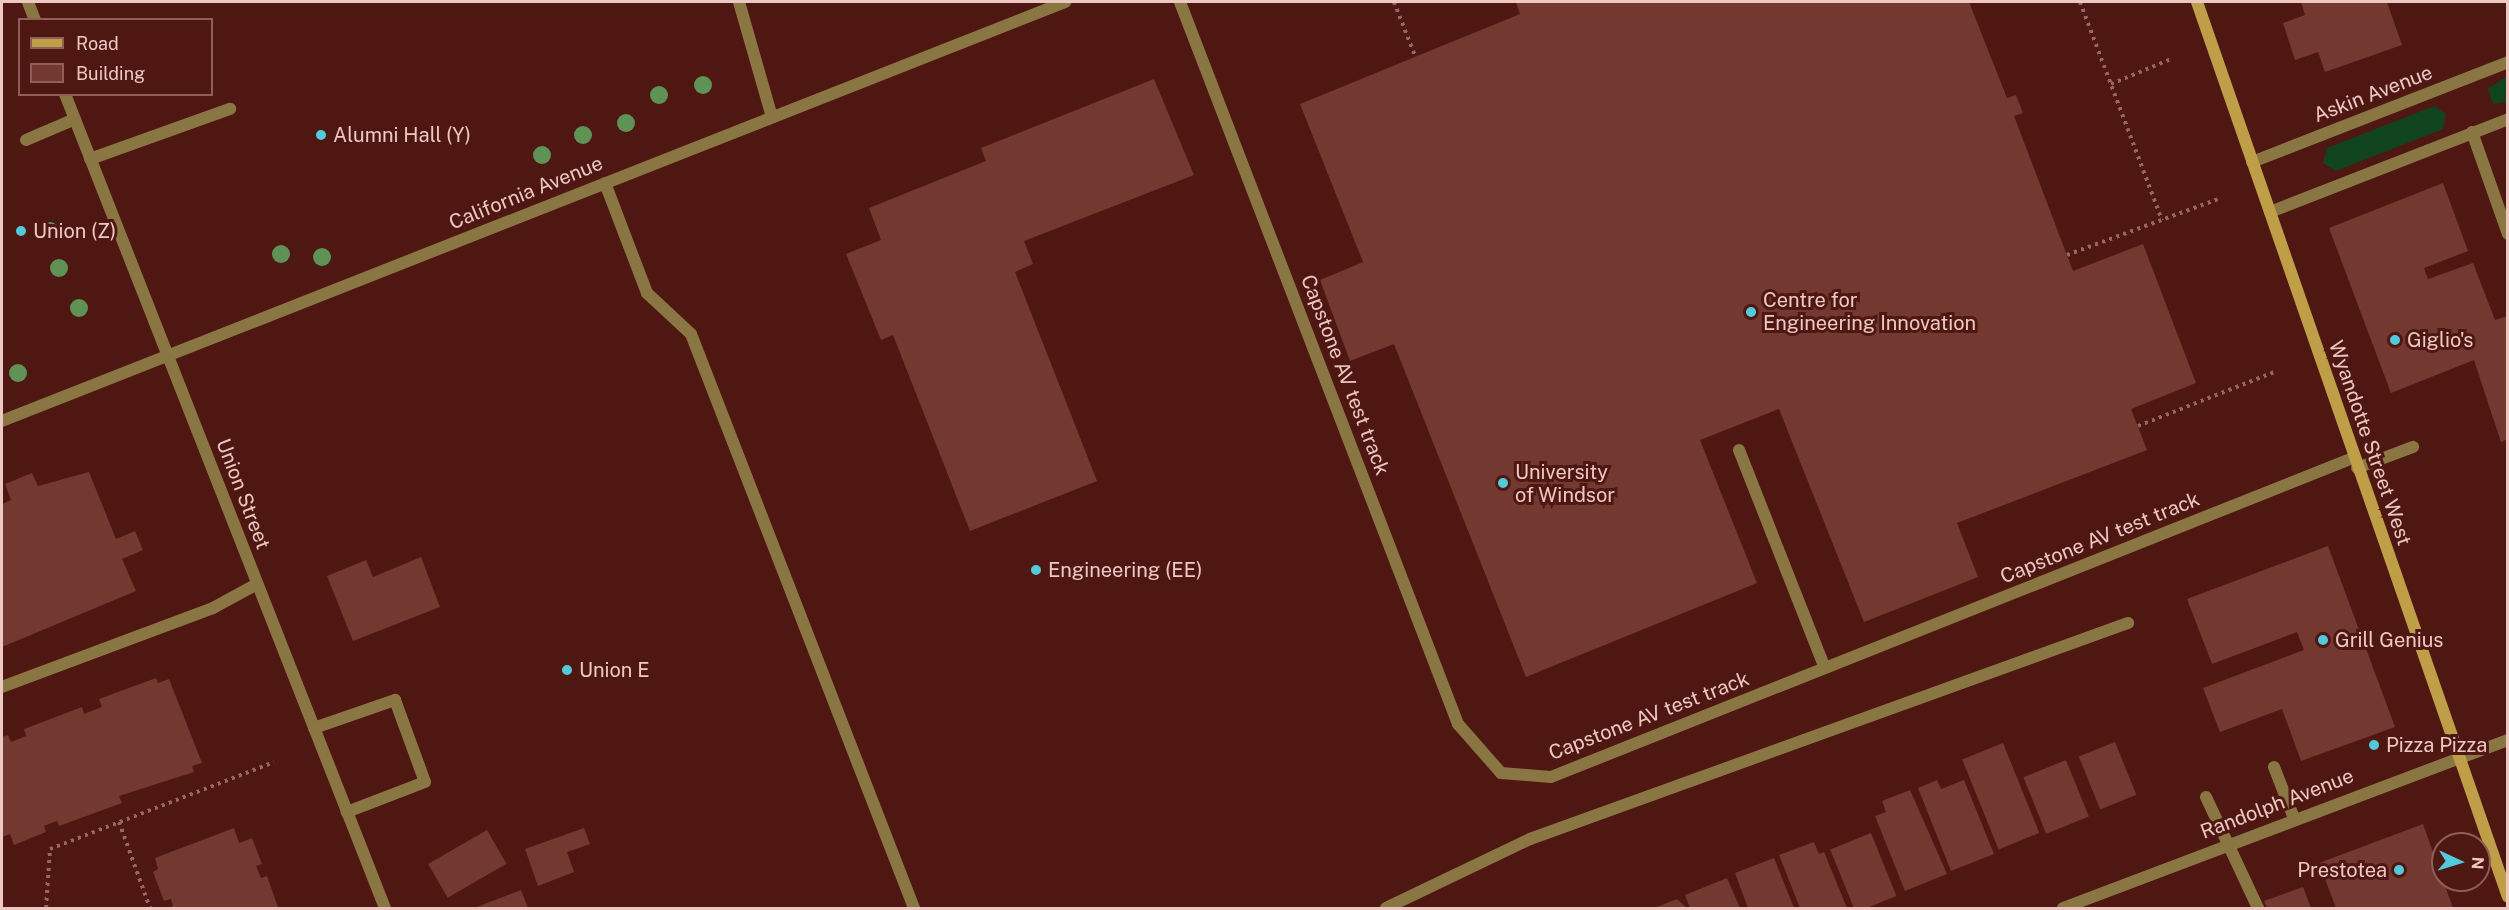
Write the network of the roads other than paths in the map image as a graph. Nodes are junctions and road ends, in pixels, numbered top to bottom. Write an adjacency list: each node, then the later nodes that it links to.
1 (28, 2): 6 (street)
2 (739, 2): 10 (street)
3 (1065, 2): 10 (street, California Avenue)
4 (1180, 2): 27 (street, Capstone AV test track)
5 (2197, 2): 16 (main road, Wyandotte Street West)
6 (34, 18)
7 (2508, 62): 16 (street, Askin Avenue)
8 (66, 96): 11 (street, Union Street)
9 (230, 109): 15 (street)
10 (772, 117): 17 (street, California Avenue)
11 (75, 119): 14 (street); 15 (street, Union Street)
12 (2508, 119): 13 (street)
13 (2472, 132): 18 (street); 19 (street)
14 (26, 140)
15 (90, 159): 20 (street, Union Street)
16 (2252, 162): 18 (main road, Wyandotte Street West)
17 (605, 183): 20 (street, California Avenue); 39 (street)
18 (2270, 212): 24 (main road, Wyandotte Street West)
19 (2508, 234)
20 (168, 356): 21 (street, California Avenue); 25 (street, Union Street)
21 (2, 422)
22 (2413, 447): 24 (street, Capstone AV test track)
23 (1739, 450): 27 (street)
24 (2355, 463): 27 (street, Capstone AV test track); 31 (main road, Wyandotte Street West)
25 (257, 584): 28 (street); 29 (street, Union Street)
26 (2128, 622): 40 (street)
27 (1825, 668)
28 (2, 687)
29 (314, 728): 34 (street, Union Street); 34 (street)
30 (2508, 740): 31 (street, Randolph Avenue)
31 (2459, 758): 35 (street, Randolph Avenue); 37 (main road, Wyandotte Street West)
32 (2274, 766): 35 (street)
33 (2206, 797): 36 (street)
34 (347, 812): 38 (street, Union Street)
35 (2294, 818): 36 (street, Randolph Avenue)
36 (2227, 844): 41 (street, Randolph Avenue); 42 (street)
37 (2508, 897)
38 (385, 909)
39 (914, 909)
40 (1386, 909)
41 (2063, 909)
42 (2258, 909)

